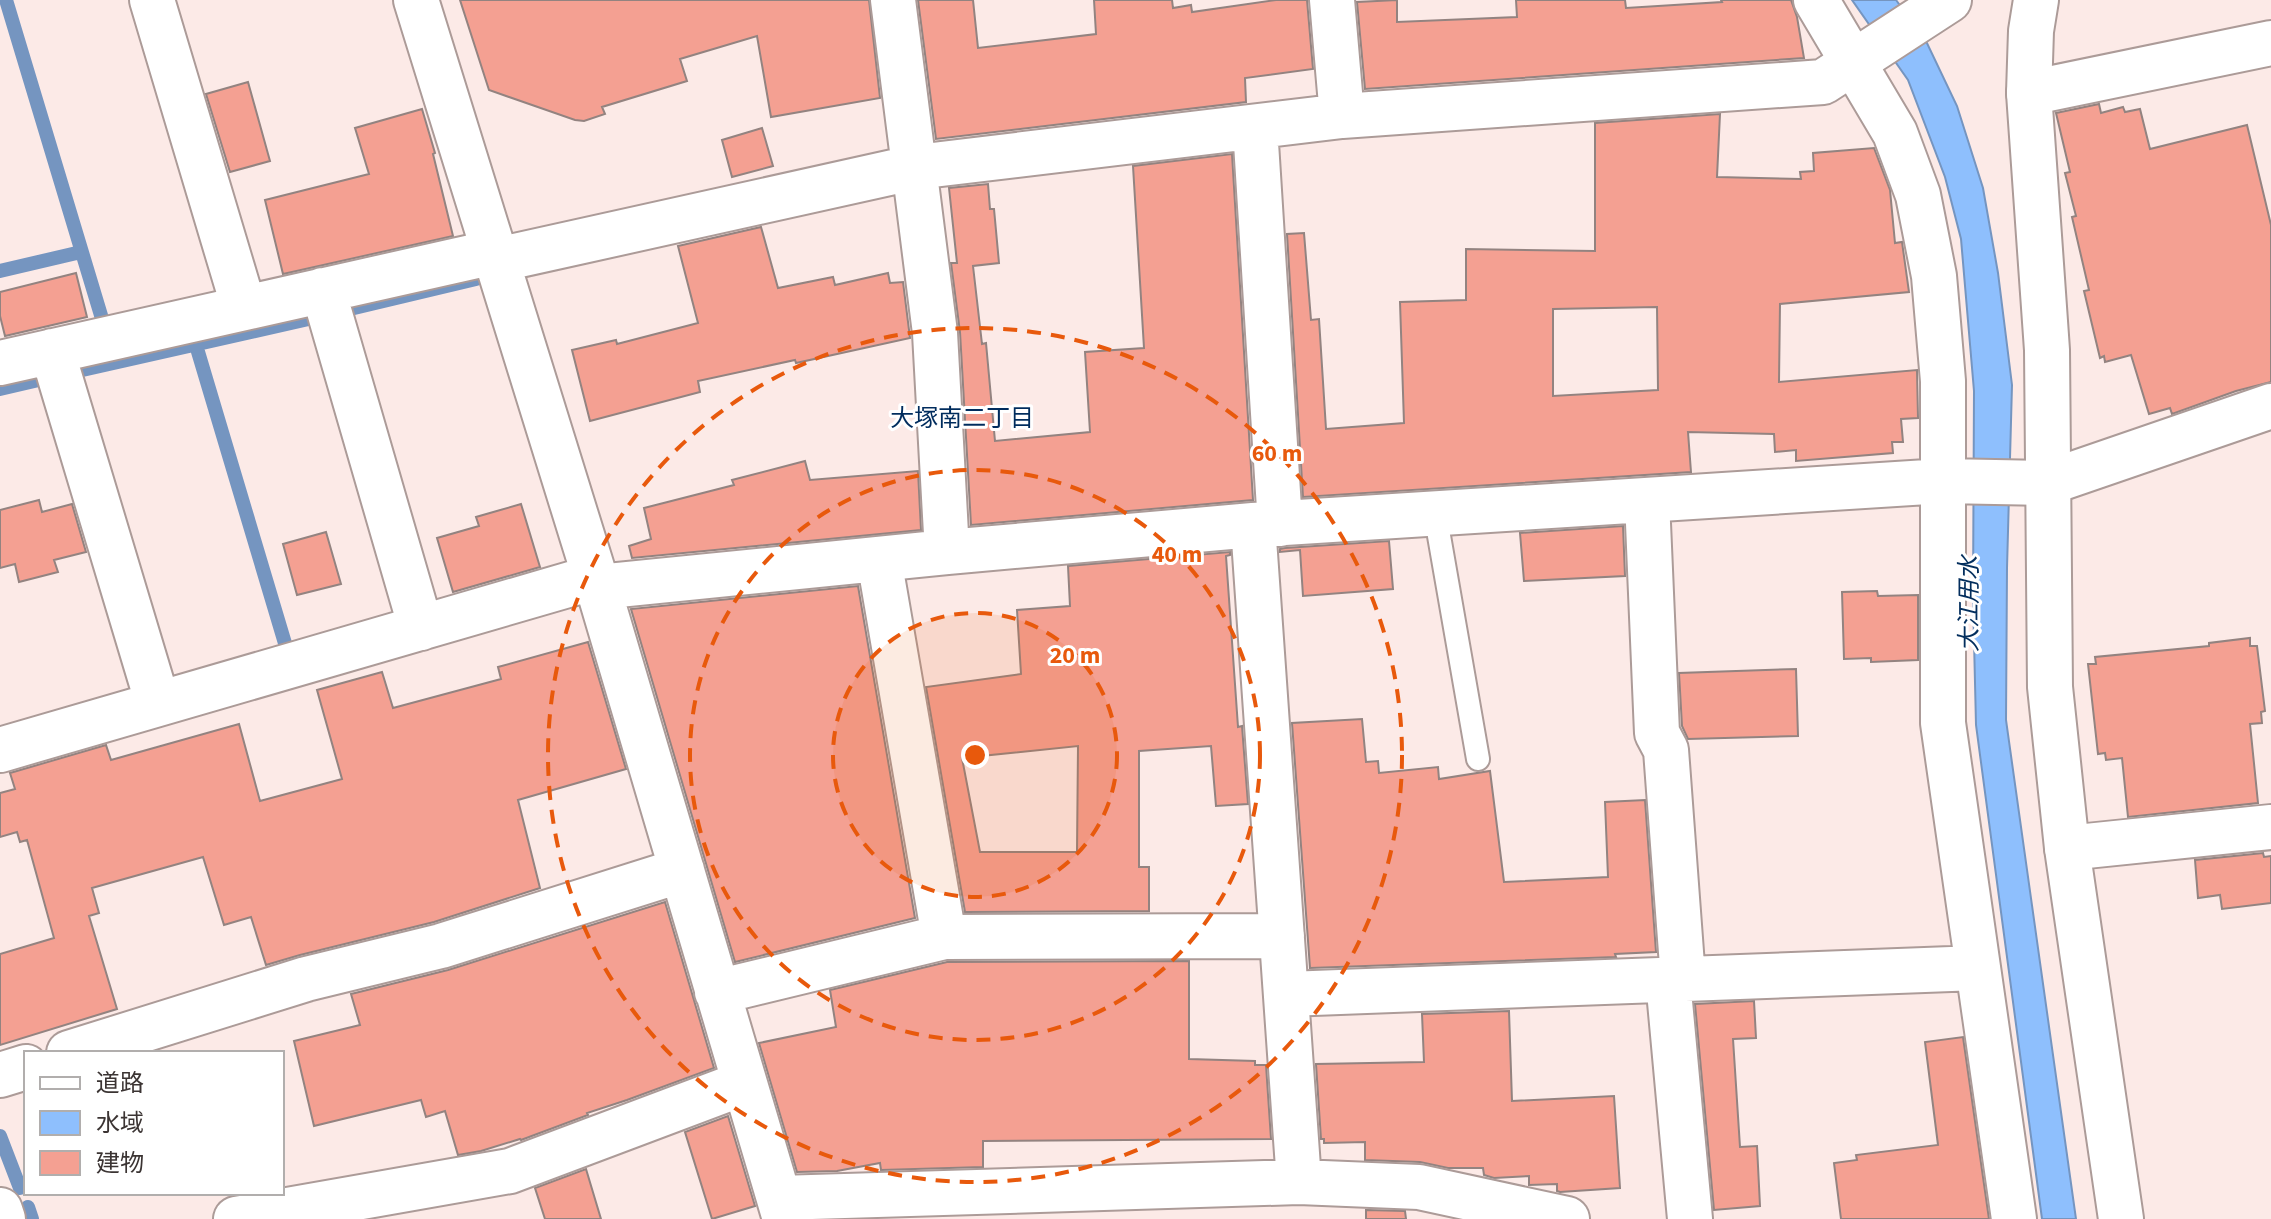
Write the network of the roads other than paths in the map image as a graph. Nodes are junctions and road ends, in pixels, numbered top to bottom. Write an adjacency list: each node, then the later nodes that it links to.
1 (152, 0): 16 (street)
2 (416, 0): 14 (street)
3 (893, 0): 13 (street)
4 (1332, 0): 11 (street)
5 (1816, 0): 9 (street)
6 (2036, 0): 10 (street)
7 (1938, 7): 9 (street)
8 (2271, 43): 10 (street)
9 (1857, 60): 11 (street); 20 (street)
10 (2029, 93): 21 (street)
11 (1342, 116): 12 (street)
12 (1255, 127): 13 (street); 24 (street)
13 (916, 167): 14 (street); 25 (street)
14 (496, 256): 15 (street); 27 (street)
15 (323, 290): 16 (street); 28 (street)
16 (244, 308): 17 (street)
17 (52, 351): 18 (street); 29 (street)
18 (0, 363)
19 (2271, 406): 21 (street)
20 (1946, 481): 21 (street); 22 (street); 37 (street)
21 (2047, 483): 33 (street)
22 (1647, 500): 23 (street); 38 (street)
23 (1435, 513): 24 (street); 31 (lane)
24 (1266, 525): 25 (street); 35 (street)
25 (947, 552): 26 (street)
26 (879, 559): 27 (street); 36 (street)
27 (596, 582): 28 (street); 34 (street)
28 (421, 628): 29 (street)
29 (158, 704): 30 (street)
30 (0, 750)
31 (1478, 759)
32 (2271, 827): 33 (street)
33 (2067, 848): 53 (street)
34 (682, 870): 39 (street); 41 (street)
35 (1282, 936): 36 (street); 40 (street)
36 (944, 937): 39 (street)
37 (1978, 968): 38 (street); 52 (street)
38 (1676, 980): 40 (street); 51 (street)
39 (717, 992): 44 (street)
40 (1287, 994): 45 (street)
41 (75, 1051)
42 (24, 1068): 43 (street)
43 (0, 1075)
44 (744, 1083): 46 (street); 49 (street)
45 (1299, 1182): 46 (street); 50 (street)
46 (782, 1209)
47 (0, 1210): 48 (street)
48 (3, 1219)
49 (236, 1219)
50 (1567, 1219)
51 (1690, 1219)
52 (2014, 1219)
53 (2121, 1219)

